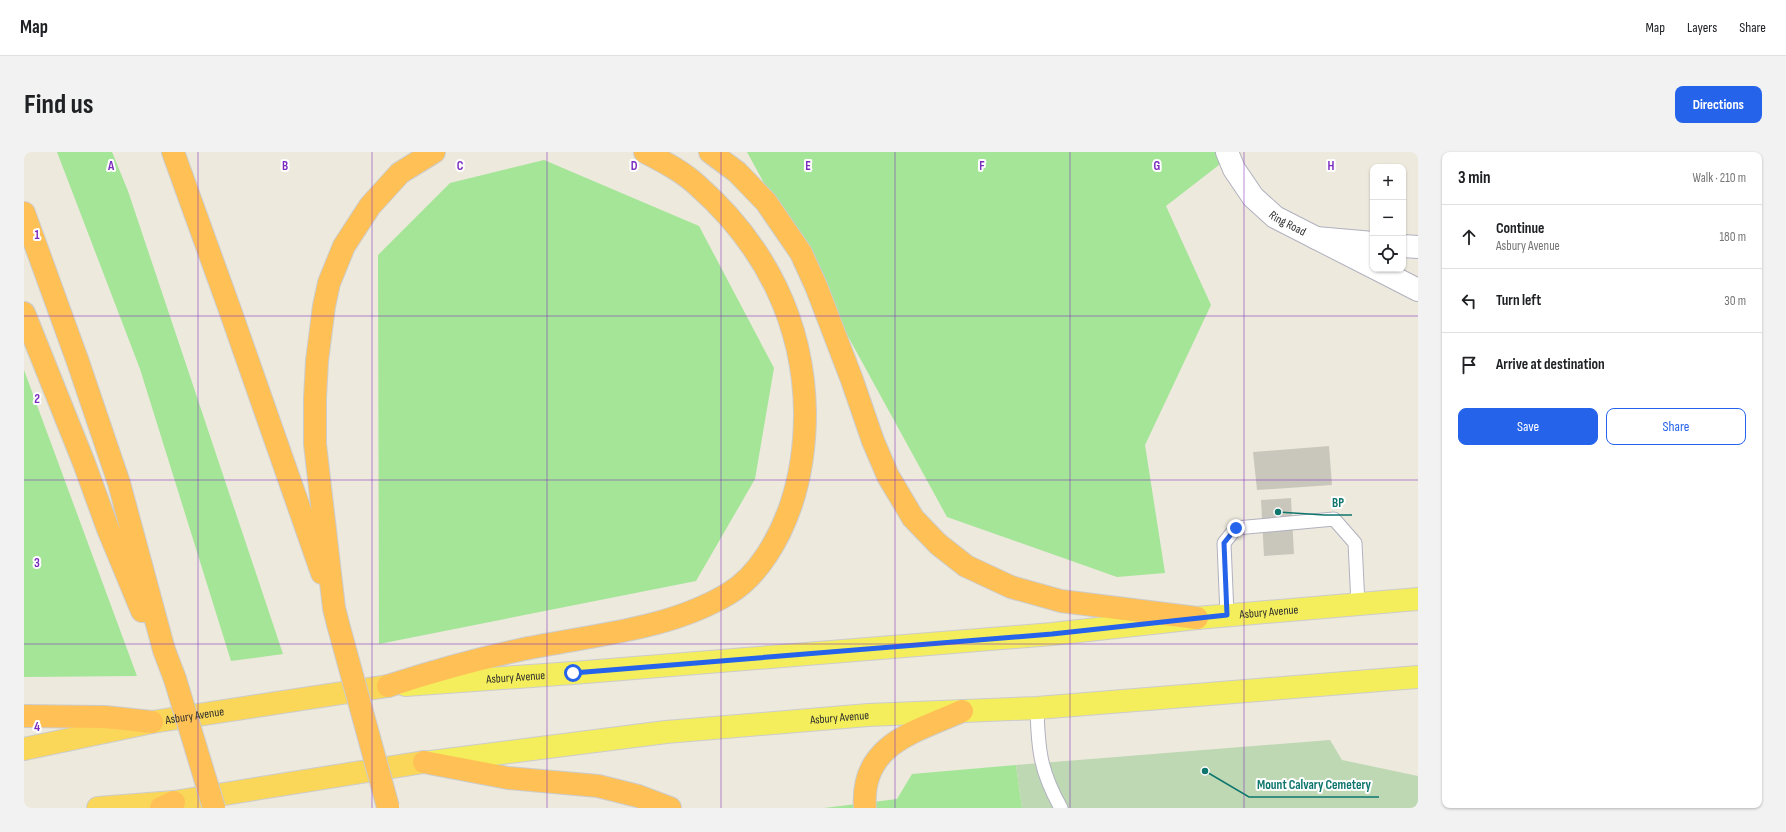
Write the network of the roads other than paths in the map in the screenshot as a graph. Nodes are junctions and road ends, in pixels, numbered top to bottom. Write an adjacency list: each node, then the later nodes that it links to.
1 (173, 152): 18 (highway)
2 (434, 152): 18 (highway)
3 (644, 152): 22 (highway)
4 (710, 152): 19 (highway)
5 (1227, 152): 7 (street, Ring Road)
6 (24, 213): 20 (highway)
7 (1316, 238): 8 (street); 11 (street, Ring Road)
8 (1370, 243)
9 (1406, 246): 10 (street)
10 (1418, 247)
11 (1370, 265)
12 (1383, 272): 13 (street)
13 (1418, 290)
14 (24, 313): 20 (highway)
15 (1418, 598): 16 (main road, Asbury Avenue)
16 (1358, 604): 17 (main road, Asbury Avenue); 17 (lane)
17 (1227, 615): 19 (main road, Asbury Avenue)
18 (336, 616): 30 (highway, bridge)
19 (1197, 618): 22 (main road, Asbury Avenue)
20 (161, 640): 32 (highway, bridge)
21 (1418, 677): 23 (main road, Asbury Avenue)
22 (388, 686): 26 (highway, Asbury Avenue)
23 (1037, 708): 24 (main road, Asbury Avenue); 35 (lane)
24 (962, 711): 28 (main road, Asbury Avenue); 34 (highway)
25 (24, 716): 26 (highway)
26 (152, 722): 27 (highway, Asbury Avenue)
27 (24, 749)
28 (424, 762): 29 (highway, Asbury Avenue); 33 (highway)
29 (168, 805): 31 (highway, Asbury Avenue)
30 (388, 807)
31 (98, 808)
32 (214, 808)
33 (670, 808)
34 (865, 808)
35 (1061, 808)

